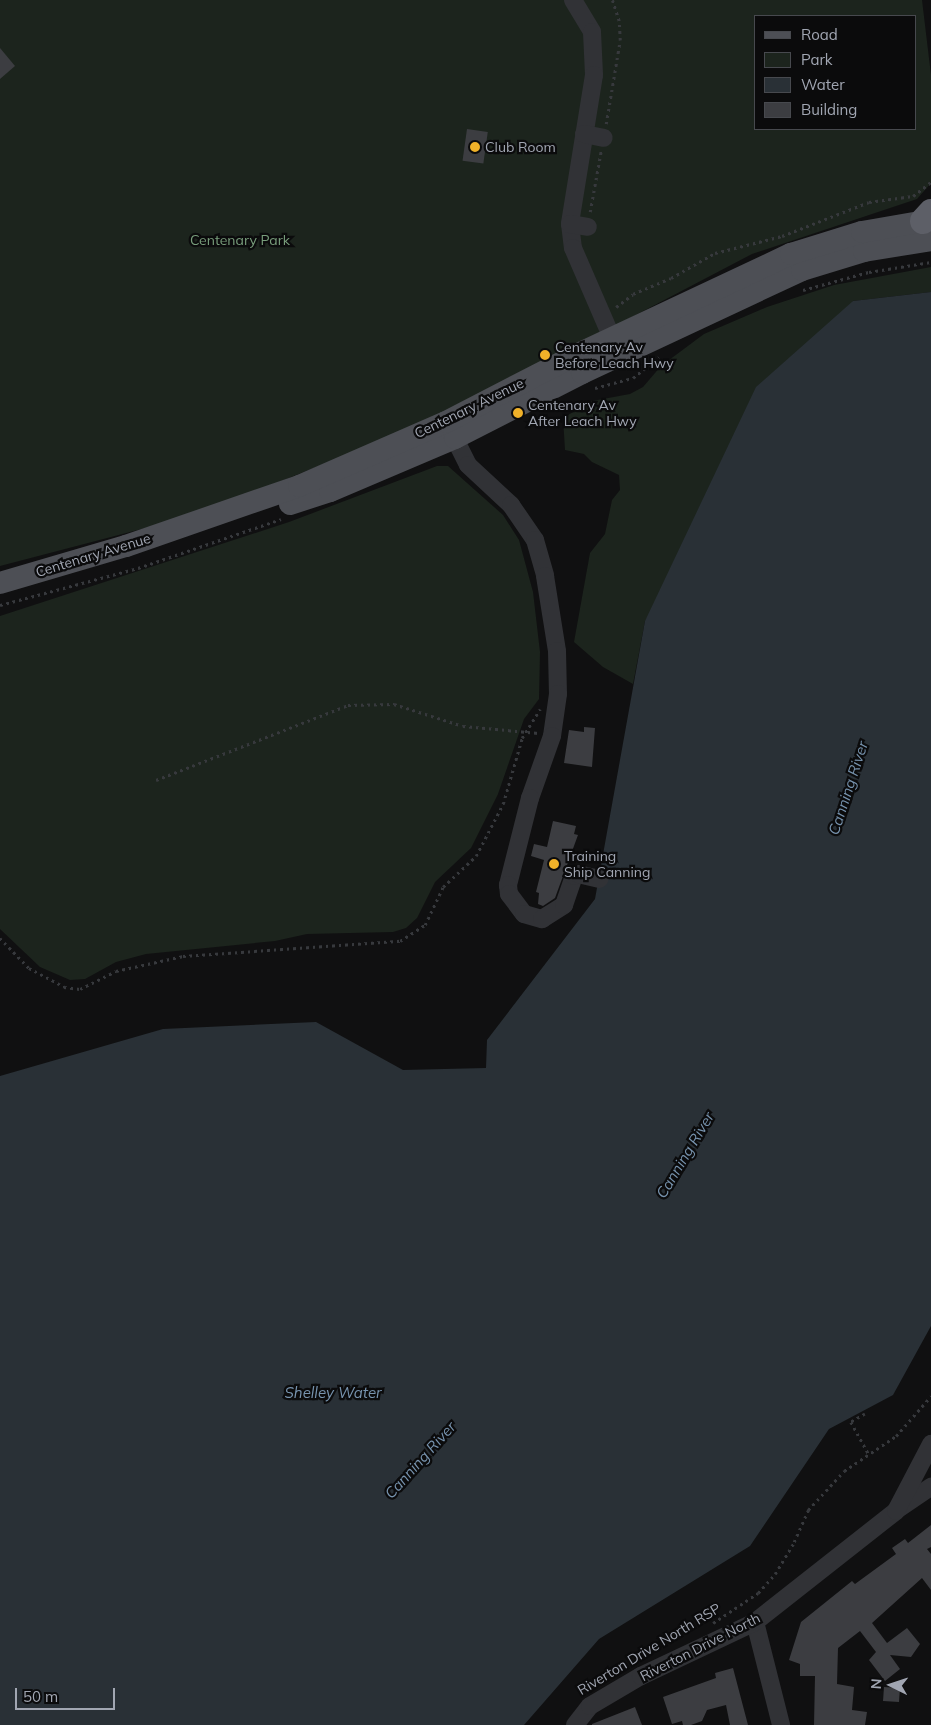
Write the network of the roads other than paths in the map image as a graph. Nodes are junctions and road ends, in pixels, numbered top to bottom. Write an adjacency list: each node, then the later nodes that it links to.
1 (573, 0): 2 (street)
2 (584, 134): 3 (street); 5 (street)
3 (603, 138)
4 (929, 223): 5 (main road, Centenary Avenue); 6 (main road, Centenary Avenue)
5 (612, 338): 6 (main road, Centenary Avenue)
6 (450, 430): 7 (main road, Centenary Avenue); 8 (main road, Centenary Avenue); 9 (street)
7 (0, 583)
8 (0, 596)
9 (599, 879)
10 (931, 1444): 12 (street, Riverton Drive North)
11 (931, 1487): 12 (street, Riverton Drive North)
12 (896, 1511): 13 (street, Riverton Drive North)
13 (755, 1622): 14 (street, Riverton Drive North); 15 (street)
14 (575, 1725)
15 (781, 1725)

